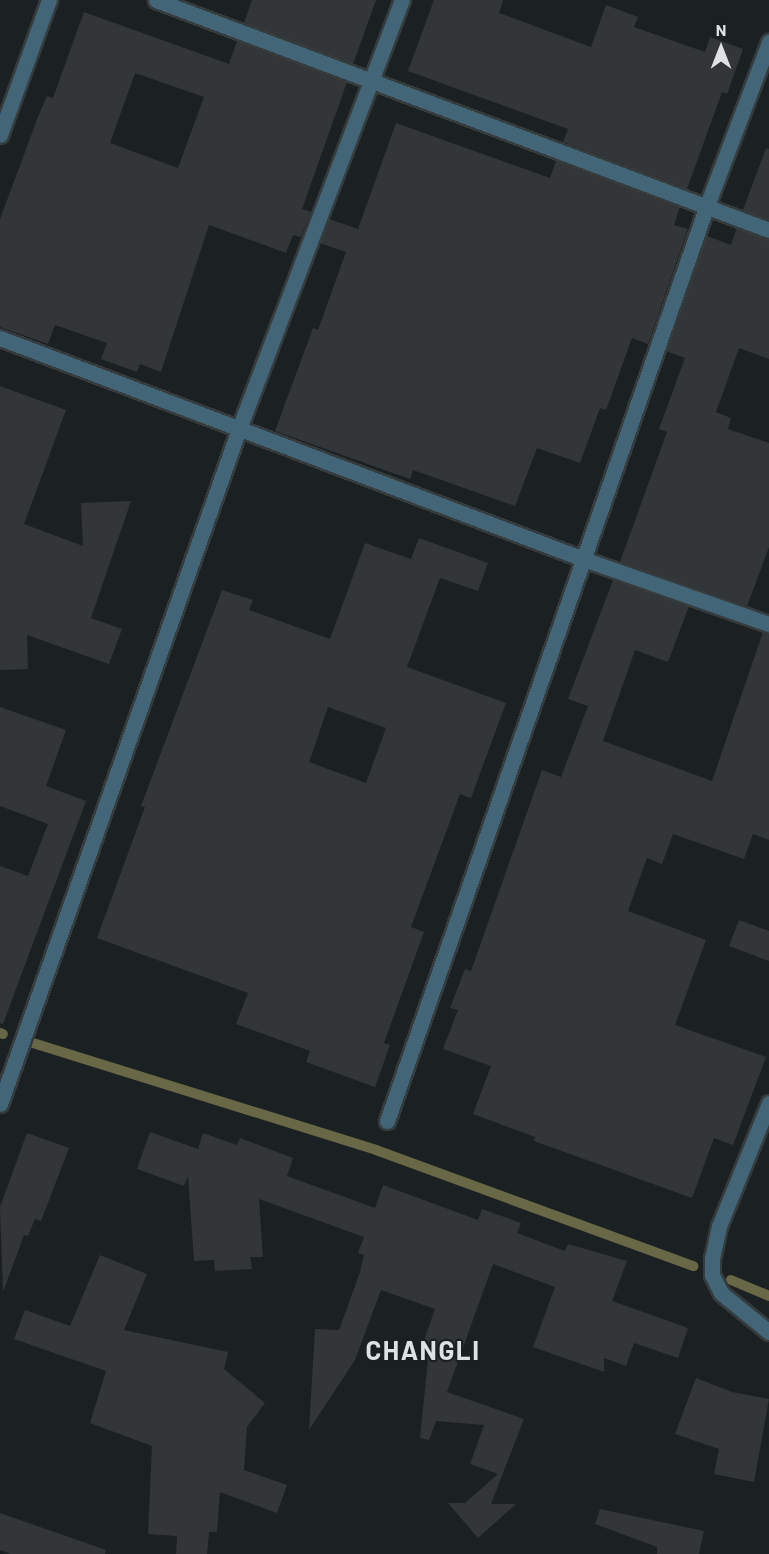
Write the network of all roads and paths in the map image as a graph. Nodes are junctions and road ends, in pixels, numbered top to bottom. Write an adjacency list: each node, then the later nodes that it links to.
1 (49, 0): 6 (street)
2 (156, 0): 5 (street)
3 (402, 0): 5 (street)
4 (769, 42): 7 (street)
5 (373, 84): 7 (street); 10 (street)
6 (0, 135)
7 (706, 208): 8 (street); 11 (street)
8 (769, 230)
9 (0, 338): 10 (street)
10 (240, 426): 11 (street); 14 (street)
11 (586, 560): 12 (street); 15 (street)
12 (769, 624)
13 (769, 1103): 16 (street)
14 (0, 1104)
15 (387, 1121)
16 (769, 1332)

